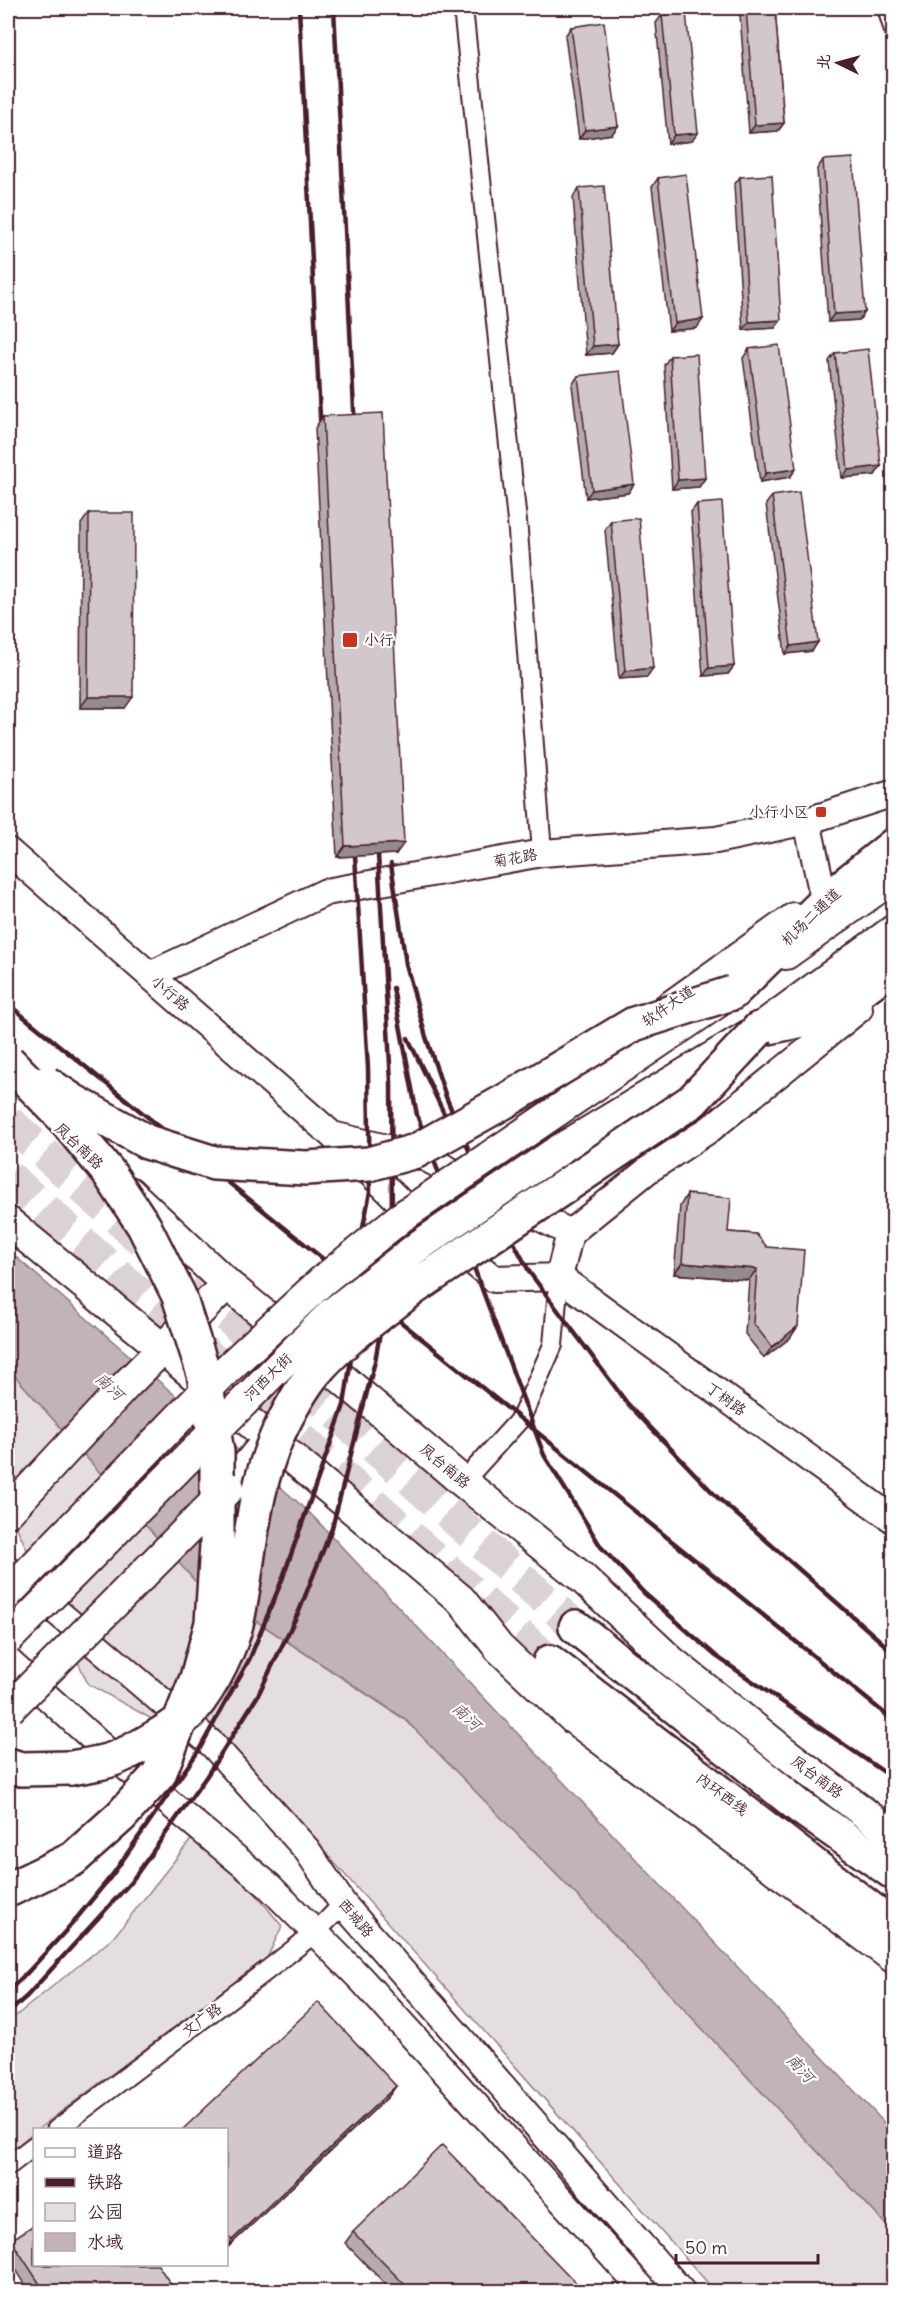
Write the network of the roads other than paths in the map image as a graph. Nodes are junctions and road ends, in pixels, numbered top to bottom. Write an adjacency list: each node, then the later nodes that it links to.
1 (463, 8): 9 (street)
2 (887, 8): 3 (street)
3 (894, 32)
4 (894, 793): 5 (street, 菊花路)
5 (807, 821): 9 (street, 菊花路); 11 (street)
6 (894, 829): 11 (street, 软件大道)
7 (894, 845): 16 (highway, 机场二通道)
8 (8, 851): 14 (street, 小行路)
9 (542, 853): 14 (street, 菊花路)
10 (894, 877): 16 (main road, 软件大道)
11 (823, 895): 22 (street, 软件大道)
12 (894, 930): 17 (main road)
13 (894, 965): 17 (highway)
14 (150, 975): 21 (street, 小行路)
15 (894, 981): 24 (street)
16 (732, 993): 18 (highway, bridge); 34 (main road, 软件大道, bridge)
17 (759, 1029): 36 (main road, 河西大街, bridge); 40 (highway, bridge)
18 (8, 1056)
19 (8, 1061): 43 (highway, bridge)
20 (8, 1079): 26 (main road, 凤台南路)
21 (332, 1135): 22 (street, 小行路); 25 (street, 小行路)
22 (424, 1157): 24 (street, 小行路)
23 (8, 1222): 27 (main road)
24 (570, 1233): 25 (street)
25 (559, 1277): 30 (street); 32 (street, 丁树路)
26 (227, 1284): 27 (main road); 28 (main road, 凤台南路)
27 (163, 1349): 29 (main road); 31 (main road)
28 (331, 1369): 29 (main road); 30 (main road, 凤台南路)
29 (268, 1438): 39 (main road, bridge); 47 (main road)
30 (463, 1482): 41 (main road, 凤台南路)
31 (8, 1512)
32 (894, 1521)
33 (8, 1570): 44 (street, 西城路)
34 (8, 1593)
35 (576, 1627): 42 (highway)
36 (8, 1639)
37 (8, 1661): 46 (street)
38 (550, 1662): 45 (highway, 内环西线)
39 (8, 1710)
40 (8, 1765)
41 (894, 1839)
42 (894, 1873)
43 (8, 1890)
44 (343, 1904): 46 (street, 文广路); 52 (street, 西城路)
45 (894, 1927)
46 (316, 1932): 48 (street, 文广路); 51 (street)
47 (894, 1958)
48 (59, 2128)
49 (33, 2147): 50 (street)
50 (8, 2166)
51 (645, 2292)
52 (682, 2292)

